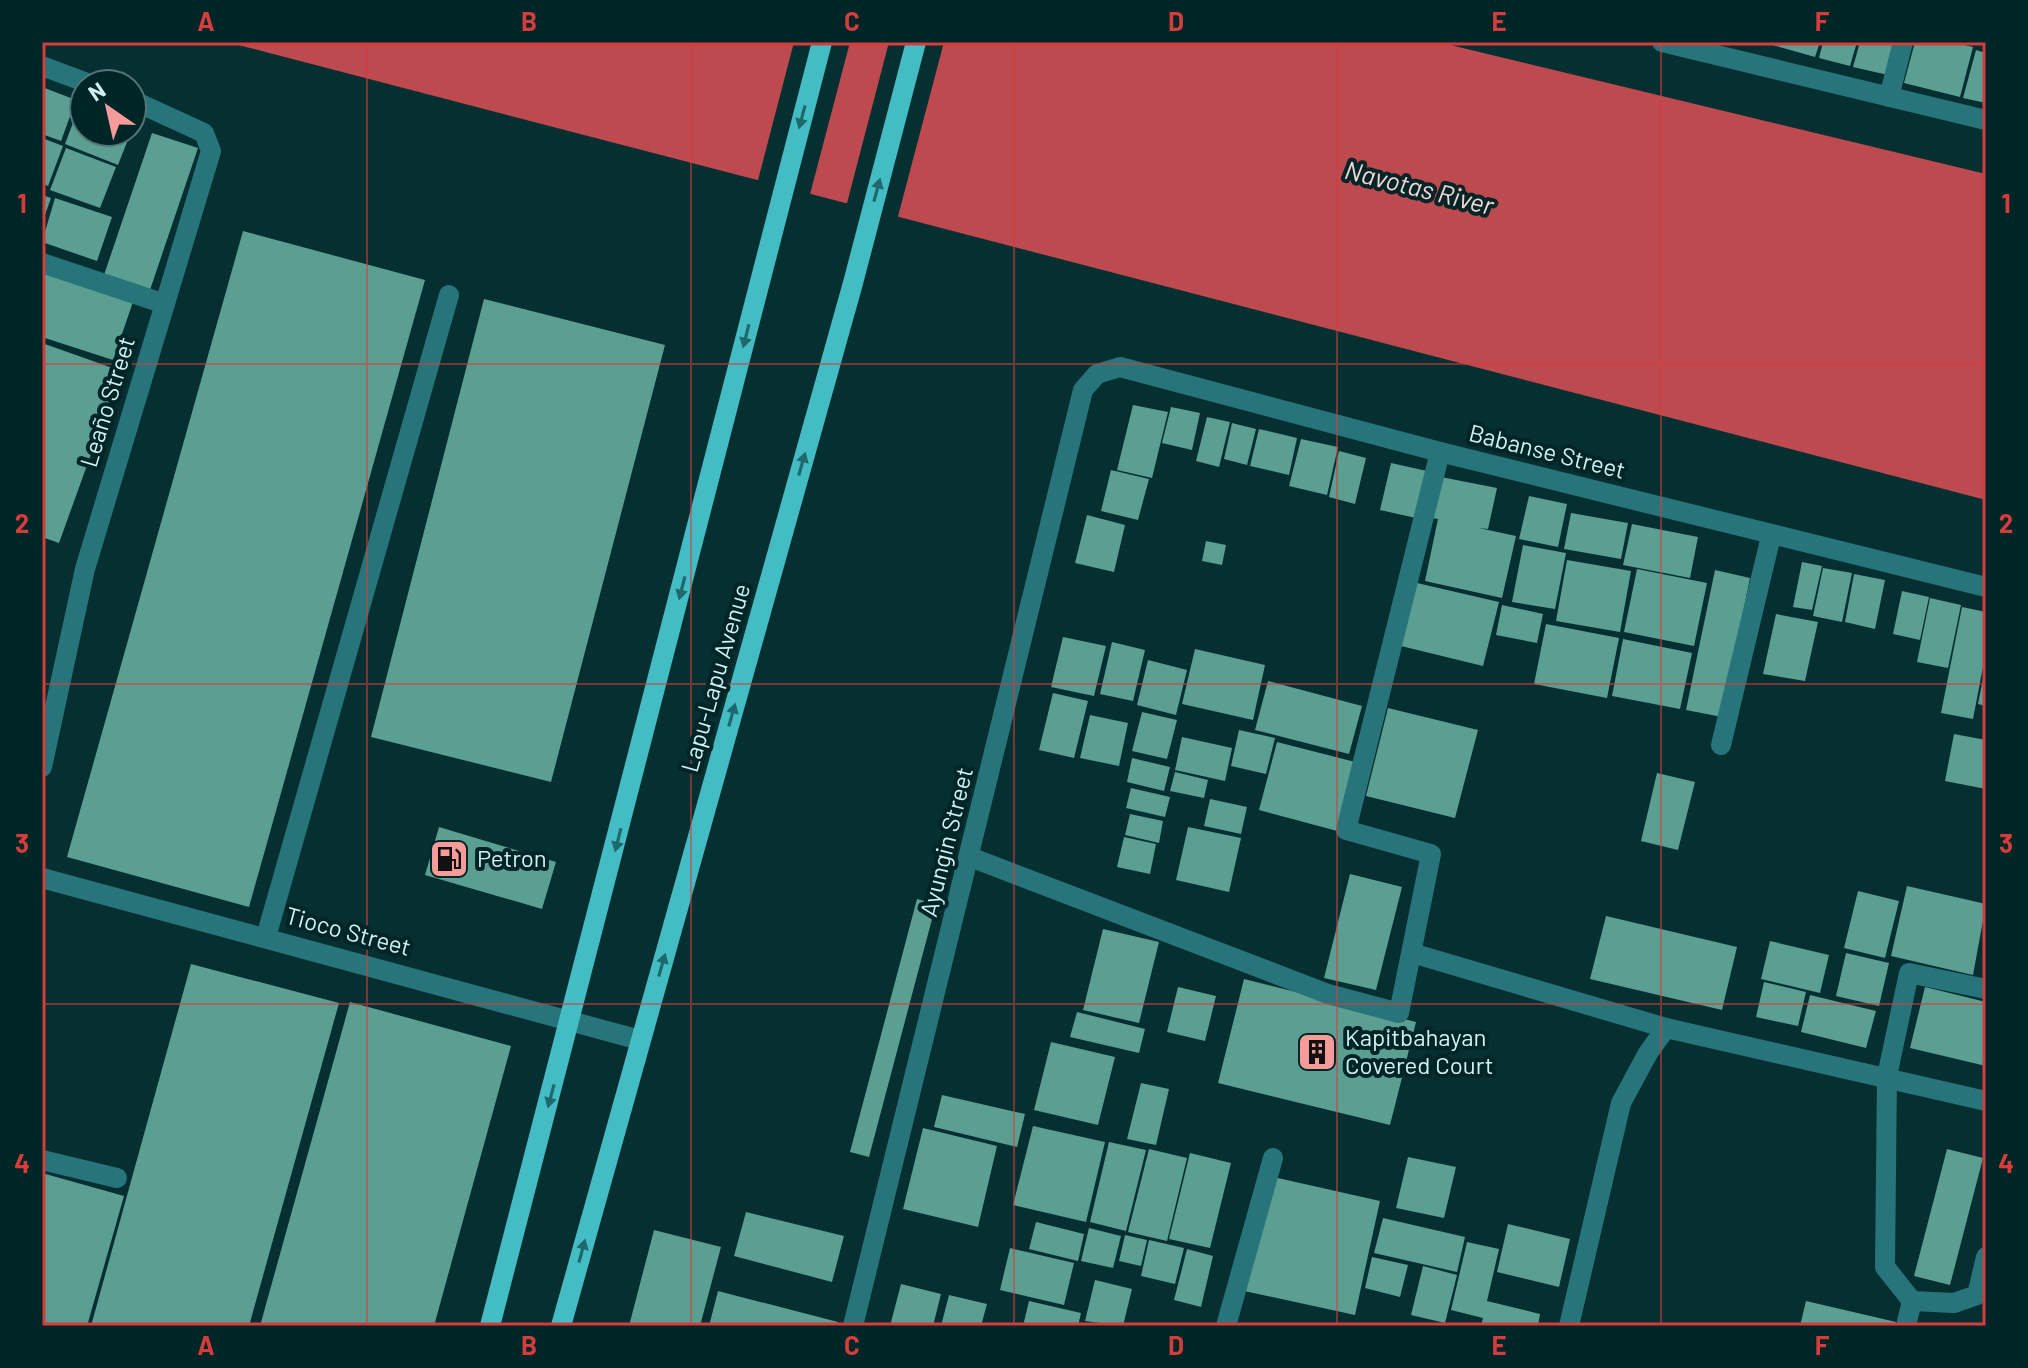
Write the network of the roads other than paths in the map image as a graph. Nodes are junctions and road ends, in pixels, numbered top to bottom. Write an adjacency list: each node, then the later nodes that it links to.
1 (822, 42): 25 (main road, one-way to 25)
2 (916, 42): 27 (main road, Lapu-Lapu Avenue, one-way to 2)
3 (1662, 42): 5 (street)
4 (1903, 42): 8 (street)
5 (1719, 48): 8 (street)
6 (42, 66): 7 (street)
7 (68, 76)
8 (1889, 97): 10 (street)
9 (148, 107): 13 (street, Leaño Street)
10 (1986, 120)
11 (42, 263): 13 (street)
12 (449, 295): 22 (street)
13 (165, 304): 19 (street, Leaño Street)
14 (1097, 374): 15 (street, Babanse Street); 20 (street, Ayungin Street)
15 (1440, 452): 16 (street, Babanse Street); 23 (street)
16 (1771, 536): 17 (street, Babanse Street); 18 (street)
17 (1986, 587)
18 (1721, 745)
19 (42, 767)
20 (970, 857): 23 (street); 37 (street, Ayungin Street)
21 (42, 878): 22 (street, Tioco Street)
22 (266, 937): 25 (street, Tioco Street)
23 (1412, 953): 26 (street)
24 (1986, 987): 28 (street)
25 (571, 1020): 27 (street, Tioco Street); 35 (main road, one-way to 35)
26 (1666, 1028): 28 (street); 39 (street)
27 (640, 1040): 36 (main road, Lapu-Lapu Avenue, one-way to 27)
28 (1887, 1076): 29 (street); 34 (street)
29 (1986, 1101)
30 (1273, 1158): 38 (street)
31 (42, 1160): 32 (street)
32 (117, 1178)
33 (1986, 1257): 34 (street)
34 (1912, 1301): 40 (street)
35 (490, 1326)
36 (561, 1326)
37 (853, 1326)
38 (1226, 1326)
39 (1569, 1326)
40 (1906, 1326)

